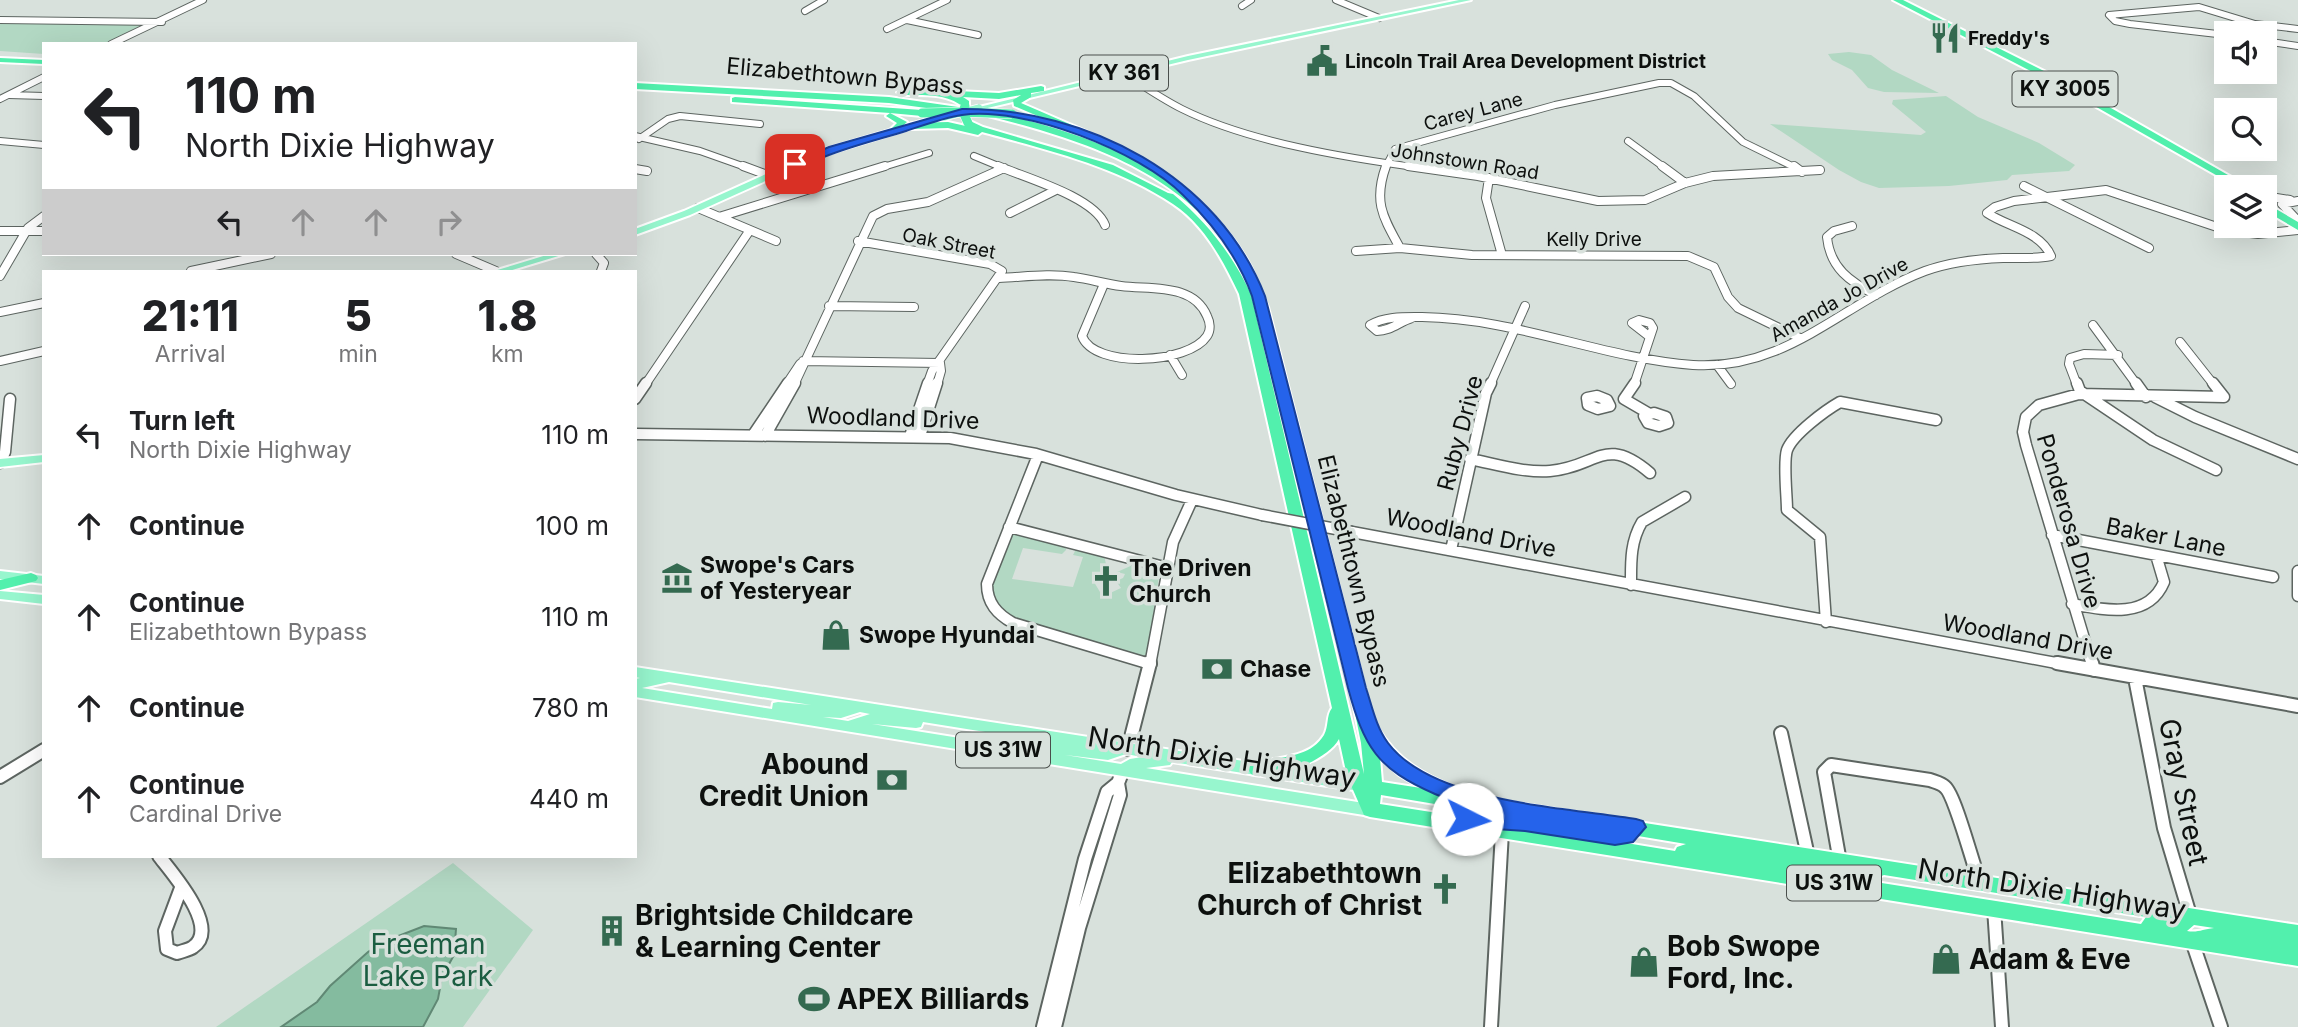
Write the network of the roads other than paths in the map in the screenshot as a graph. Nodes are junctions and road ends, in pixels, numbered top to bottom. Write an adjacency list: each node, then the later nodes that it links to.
1 (205, 0): 16 (street)
2 (824, 0): 11 (street)
3 (947, 0): 14 (street)
4 (1251, 0): 10 (street)
5 (1336, 0): 12 (street)
6 (1448, 0): 12 (main road, KY 361)
7 (1468, 0): 12 (main road, KY 361)
8 (1889, 0): 58 (highway, KY 3005)
9 (1897, 0): 59 (highway, KY 3005)
10 (1242, 6)
11 (806, 11)
12 (1376, 17): 28 (main road, KY 361)
13 (0, 20): 16 (street)
14 (907, 20): 18 (street); 21 (street)
15 (2243, 21): 20 (street)
16 (159, 22): 22 (street); 23 (street)
17 (2277, 26): 19 (street)
18 (887, 29)
19 (2298, 29)
20 (2214, 34)
21 (978, 35)
22 (115, 42)
23 (121, 42)
24 (2277, 43): 25 (street)
25 (2298, 46)
26 (0, 57): 27 (highway); 27 (highway)
27 (42, 59)
28 (1121, 72): 35 (main road, KY 361); 52 (street, Johnstown Road)
29 (42, 79): 36 (street)
30 (637, 88): 34 (highway)
31 (637, 88): 40 (highway)
32 (637, 88): 68 (highway, Elizabethtown Bypass)
33 (637, 88): 69 (highway, Elizabethtown Bypass)
34 (888, 90): 35 (highway); 39 (highway)
35 (1035, 92): 39 (main road, KY 361, bridge); 44 (highway)
36 (9, 95): 37 (street); 38 (street)
37 (42, 96)
38 (0, 97)
39 (964, 109): 40 (highway, bridge); 42 (main road, KY 361, bridge); 44 (highway, bridge); 46 (highway, bridge)
40 (854, 110): 43 (highway)
41 (760, 124): 45 (street)
42 (911, 126): 43 (main road, KY 361); 46 (highway)
43 (895, 130): 60 (main road, KY 361)
44 (1087, 134): 69 (highway)
45 (638, 138): 60 (street)
46 (1015, 138): 68 (highway)
47 (0, 141): 49 (street)
48 (1628, 141): 62 (street)
49 (42, 145)
50 (929, 153): 73 (street)
51 (974, 156): 54 (street)
52 (1386, 164): 57 (street, Carey Lane); 61 (street, Johnstown Road); 85 (street)
53 (637, 169): 56 (street)
54 (1004, 169): 64 (street); 84 (street)
55 (1820, 170): 57 (street, Johnstown Road)
56 (647, 171)
57 (1802, 173): 62 (street, Johnstown Road)
58 (2214, 175)
59 (2223, 175)
60 (770, 176): 70 (main road)
61 (1489, 178): 62 (street, Johnstown Road); 88 (street)
62 (1685, 183)
63 (2024, 186): 65 (street)
64 (1056, 190): 72 (street); 76 (street)
65 (2045, 197): 75 (street, Amanda Jo Drive); 86 (street); 98 (street, Amanda Jo Drive)
66 (2277, 200): 67 (street)
67 (2298, 201): 75 (street)
68 (1179, 204): 164 (highway, Elizabethtown Bypass)
69 (1199, 207): 167 (highway, Elizabethtown Bypass)
70 (698, 208): 73 (street); 81 (main road)
71 (2277, 209): 75 (highway)
72 (1010, 213)
73 (719, 217): 78 (street)
74 (42, 218): 82 (street)
75 (2298, 224)
76 (1105, 225)
77 (1852, 226): 98 (street)
78 (750, 230): 83 (street); 121 (street)
79 (0, 231): 82 (street)
80 (42, 231): 82 (street)
81 (637, 231)
82 (28, 232): 95 (street)
83 (776, 241)
84 (859, 241): 96 (street, Oak Street); 100 (street)
85 (1400, 248): 87 (street, Kelly Drive); 88 (street, Kelly Drive)
86 (2149, 248)
87 (1356, 251)
88 (1502, 255): 108 (street, Kelly Drive)
89 (262, 256): 92 (street)
90 (461, 256): 93 (street)
91 (553, 256): 94 (main road)
92 (196, 270)
93 (496, 270)
94 (501, 270)
95 (0, 276)
96 (999, 278): 97 (street, Oak Street); 116 (street)
97 (1104, 284): 111 (street, Oak Street); 111 (street, Oak Street)
98 (1876, 295): 108 (street, Amanda Jo Drive)
99 (42, 303): 103 (street)
100 (829, 306): 102 (street); 114 (street)
101 (1525, 306): 106 (street, Ruby Drive)
102 (914, 307)
103 (0, 312)
104 (1412, 318): 106 (street, Amanda Jo Drive)
105 (2093, 324): 112 (street)
106 (1517, 328): 113 (street, Amanda Jo Drive); 134 (street, Ruby Drive)
107 (1650, 337): 113 (street)
108 (1800, 338): 117 (street, Amanda Jo Drive)
109 (2180, 342): 122 (street, Ponderosa Drive)
110 (42, 351): 115 (street)
111 (1170, 355): 118 (street)
112 (2118, 355): 120 (street); 122 (street)
113 (1645, 356): 117 (street, Amanda Jo Drive); 124 (street)
114 (803, 360): 116 (street); 129 (street); 130 (street)
115 (0, 361)
116 (940, 363): 131 (street)
117 (1717, 365): 119 (street)
118 (1182, 375)
119 (1731, 384)
120 (2086, 394): 122 (street, Ponderosa Drive); 137 (street); 142 (street, Ponderosa Drive)
121 (637, 396)
122 (2150, 397): 135 (street)
123 (10, 399): 136 (street)
124 (1624, 399): 125 (street); 126 (street)
125 (1608, 401)
126 (1648, 414)
127 (1936, 420): 156 (street)
128 (637, 434): 129 (street, Woodland Drive)
129 (753, 435): 130 (street, Woodland Drive)
130 (765, 436): 131 (street, Woodland Drive)
131 (915, 436): 132 (street, Woodland Drive)
132 (1038, 455): 140 (street, Woodland Drive); 141 (street)
133 (42, 458): 136 (main road)
134 (1470, 459): 138 (street); 143 (street, Ruby Drive)
135 (2298, 459)
136 (0, 463)
137 (2216, 470)
138 (1650, 473)
139 (1685, 497): 151 (street)
140 (1192, 500): 143 (street, Woodland Drive, bridge); 145 (street)
141 (1009, 527): 145 (street); 157 (street)
142 (2052, 536): 144 (street, Baker Lane); 155 (street, Ponderosa Drive)
143 (1451, 550): 151 (street, Woodland Drive)
144 (2156, 555): 148 (street, Baker Lane); 155 (street)
145 (1168, 568): 157 (street)
146 (2298, 571): 153 (street)
147 (0, 575): 149 (main road)
148 (2273, 577)
149 (37, 579): 150 (highway)
150 (0, 585)
151 (1631, 585): 156 (street, Woodland Drive)
152 (0, 595): 154 (main road)
153 (2298, 596)
154 (42, 600)
155 (2072, 604): 158 (street, Ponderosa Drive)
156 (1826, 622): 158 (street, Woodland Drive)
157 (1150, 664): 174 (street)
158 (2094, 670): 161 (street, Woodland Drive)
159 (637, 672): 160 (main road, North Dixie Highway / US 31W)
160 (669, 677): 162 (main road); 166 (main road, North Dixie Highway / US 31W)
161 (2135, 678): 168 (street, Woodland Drive); 194 (street, Gray Street)
162 (637, 684)
163 (637, 692): 165 (main road, North Dixie Highway / US 31W)
164 (1338, 694): 176 (highway); 179 (highway, Elizabethtown Bypass)
165 (662, 696): 166 (main road); 169 (main road); 170 (main road, North Dixie Highway / US 31W)
166 (792, 696): 169 (main road, North Dixie Highway / US 31W)
167 (1361, 703): 179 (highway, Elizabethtown Bypass); 180 (highway)
168 (2298, 706)
169 (861, 707): 171 (main road, North Dixie Highway / US 31W)
170 (851, 726): 171 (main road); 173 (main road, North Dixie Highway / US 31W)
171 (1026, 733): 174 (main road, North Dixie Highway / US 31W)
172 (1781, 733): 185 (street)
173 (987, 748): 174 (main road); 177 (main road, North Dixie Highway / US 31W)
174 (1128, 749): 176 (main road, North Dixie Highway / US 31W)
175 (42, 751): 178 (street)
176 (1254, 768): 177 (main road); 179 (main road, North Dixie Highway / US 31W)
177 (1121, 776): 181 (main road, North Dixie Highway / US 31W); 199 (street); 200 (street)
178 (0, 777)
179 (1368, 786): 180 (highway, US 31W); 181 (highway, Elizabethtown Bypass)
180 (1472, 801): 183 (highway, North Dixie Highway / US 31W)
181 (1370, 810): 182 (highway, North Dixie Highway / US 31W)
182 (1452, 824): 183 (highway); 184 (highway, North Dixie Highway / US 31W)
183 (1636, 827): 185 (highway, North Dixie Highway / US 31W)
184 (1502, 832): 187 (highway, North Dixie Highway / US 31W); 201 (street)
185 (1808, 856): 188 (highway, North Dixie Highway / US 31W)
186 (160, 858): 192 (street)
187 (1682, 860): 189 (highway); 190 (highway, North Dixie Highway / US 31W)
188 (1840, 862): 189 (highway, North Dixie Highway / US 31W); 191 (street)
189 (1891, 870): 191 (highway, North Dixie Highway / US 31W)
190 (1820, 880): 193 (highway, North Dixie Highway / US 31W); 194 (highway)
191 (1980, 883): 194 (highway, North Dixie Highway / US 31W)
192 (181, 888)
193 (1994, 908): 196 (highway, North Dixie Highway / US 31W); 202 (street)
194 (2190, 915): 195 (highway, North Dixie Highway / US 31W)
195 (2298, 933)
196 (2192, 941): 197 (highway); 198 (highway, North Dixie Highway / US 31W); 203 (street)
197 (2298, 946)
198 (2298, 957)
199 (1043, 1027)
200 (1055, 1027)
201 (1491, 1027)
202 (2002, 1027)
203 (2221, 1027)

